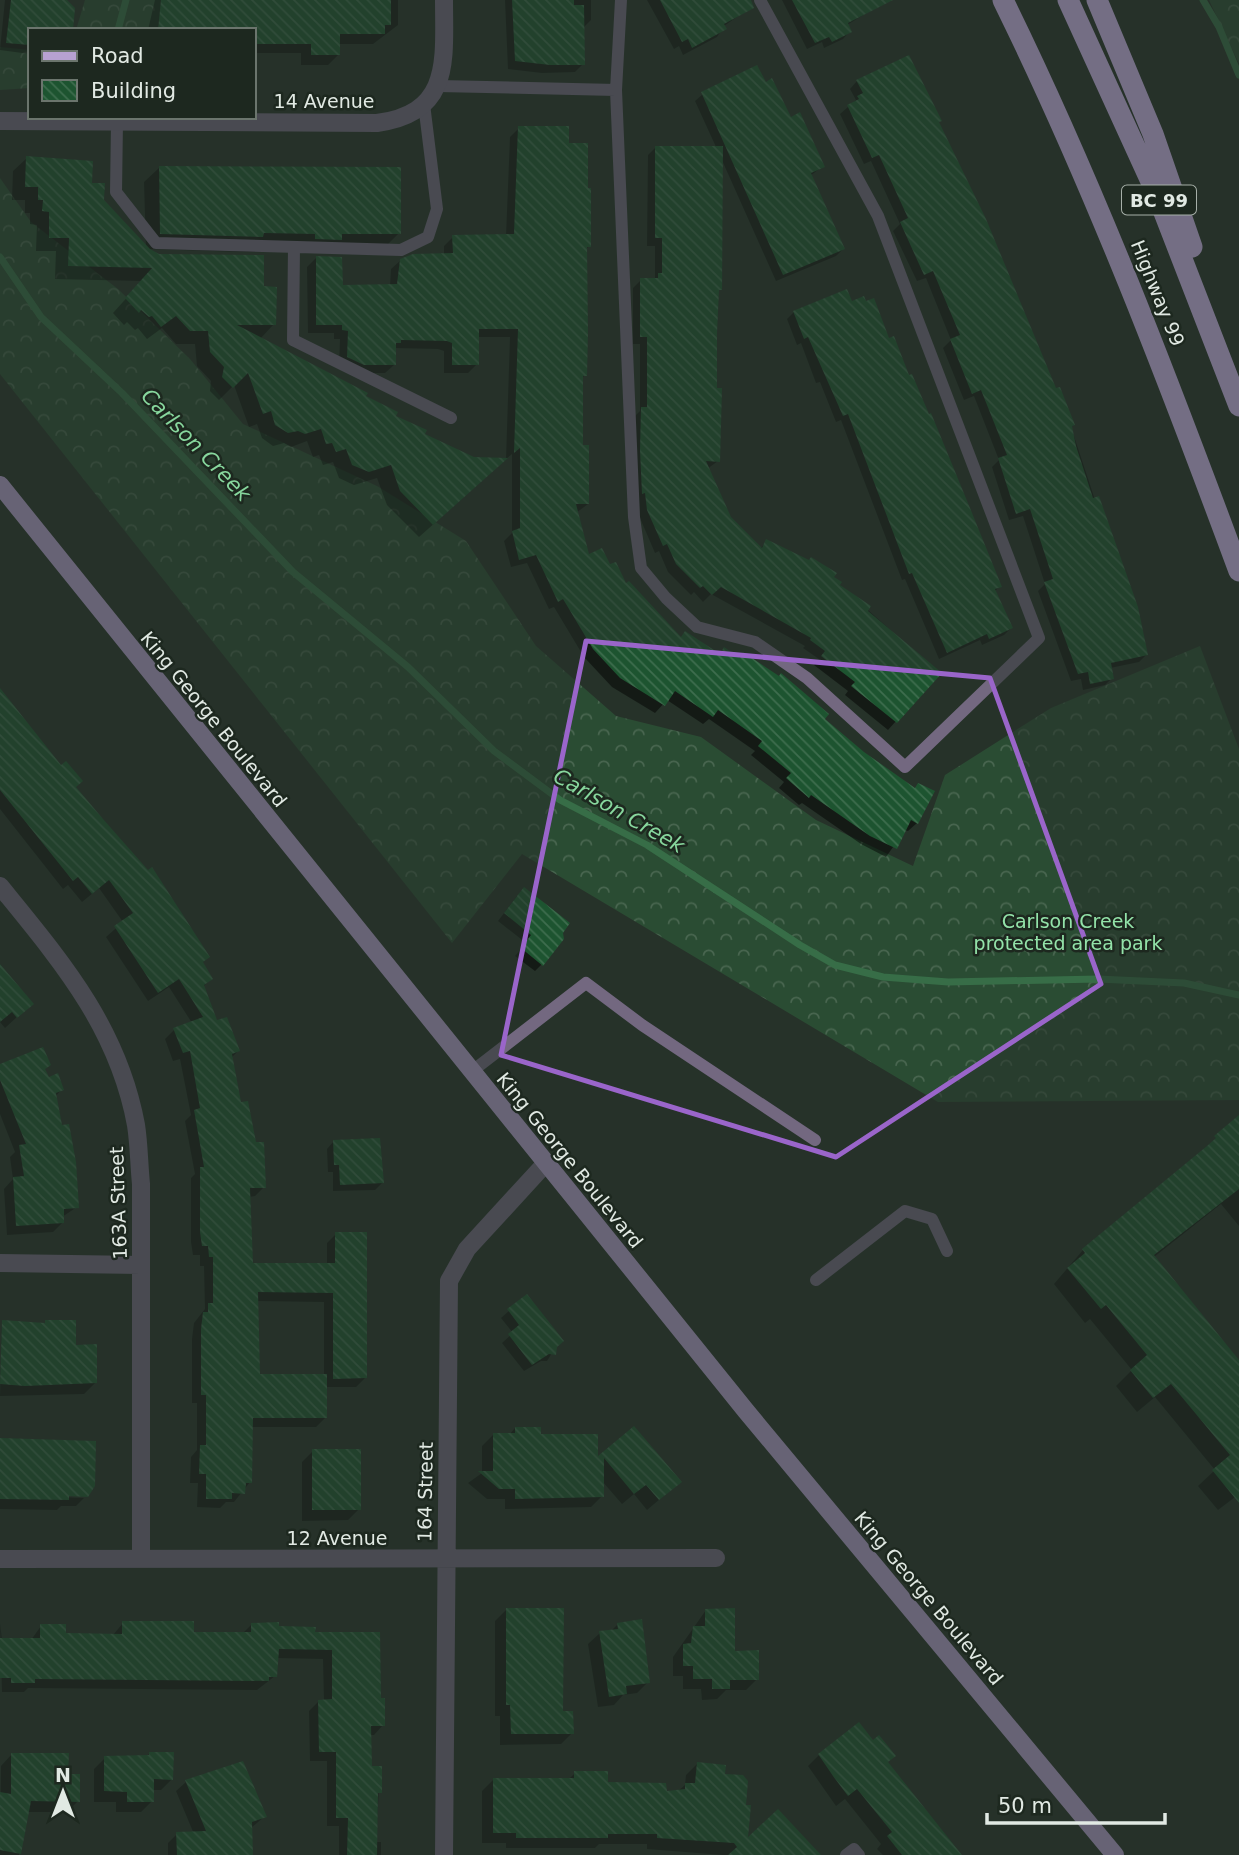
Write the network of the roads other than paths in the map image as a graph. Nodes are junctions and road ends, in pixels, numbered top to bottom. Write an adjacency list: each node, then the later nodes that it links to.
1 (443, 0): 8 (street)
2 (621, 0): 7 (lane)
3 (760, 0): 7 (lane)
4 (1003, 0): 16 (highway, Highway 99 / BC 99)
5 (1068, 0): 13 (highway, Highway 99 / BC 99)
6 (1097, 0): 12 (highway)
7 (617, 90): 8 (lane)
8 (431, 96): 10 (street, 14 Avenue); 11 (lane)
9 (0, 121): 10 (street, 14 Avenue)
10 (117, 122): 11 (lane)
11 (294, 247): 14 (lane)
12 (1239, 396)
13 (1239, 406)
14 (451, 418)
15 (0, 485): 18 (main road, King George Boulevard)
16 (1239, 571)
17 (0, 886): 23 (street, 163A Street)
18 (471, 1072): 19 (lane); 20 (main road, King George Boulevard)
19 (815, 1140)
20 (545, 1164): 25 (street, 164 Street); 32 (main road, King George Boulevard)
21 (947, 1251): 24 (lane)
22 (0, 1263): 23 (street)
23 (141, 1265): 28 (street, 163A Street)
24 (817, 1280)
25 (445, 1558): 26 (street, 12 Avenue); 28 (street, 12 Avenue); 29 (street, 164 Street)
26 (716, 1558)
27 (0, 1559): 28 (street, 12 Avenue)
28 (141, 1559)
29 (444, 1855)
30 (846, 1855): 31 (lane)
31 (859, 1855)
32 (1115, 1855)

